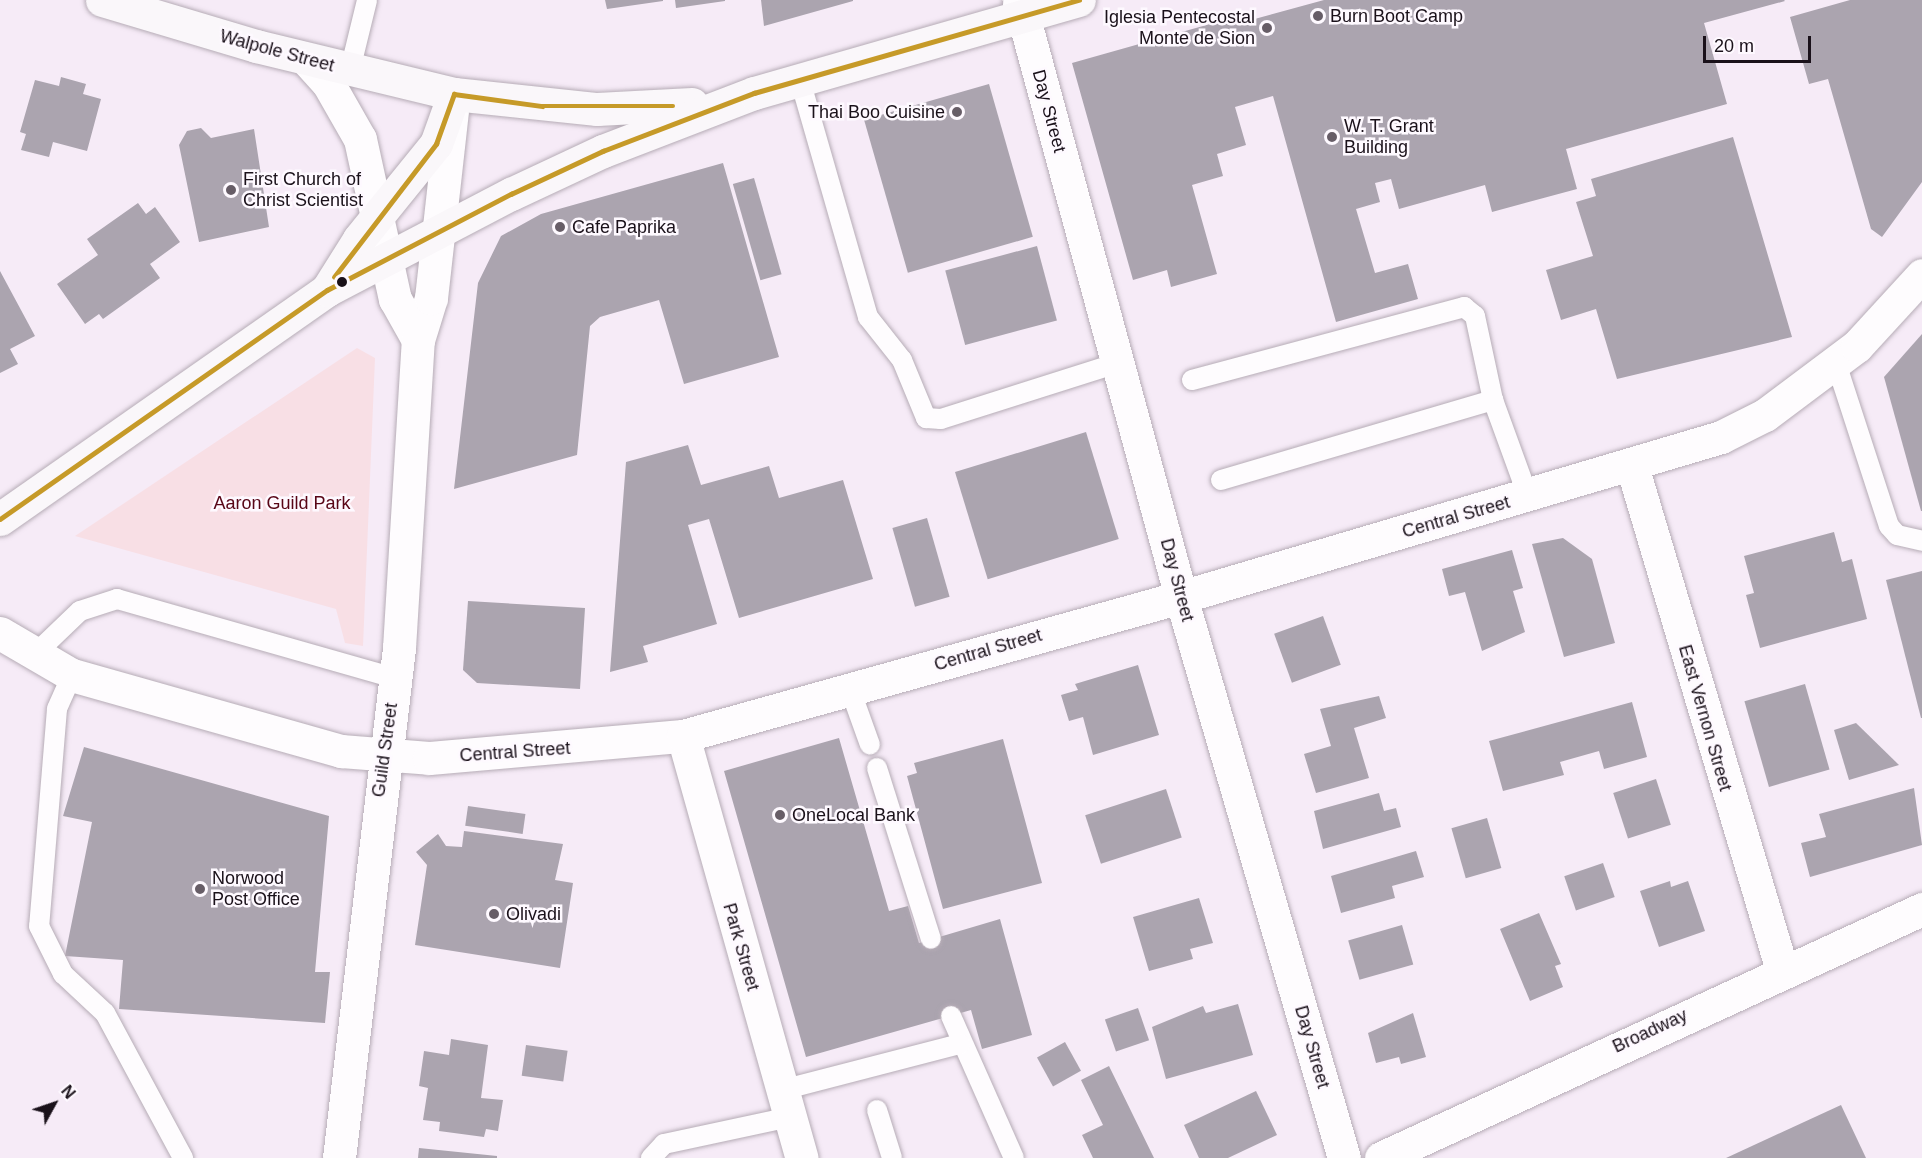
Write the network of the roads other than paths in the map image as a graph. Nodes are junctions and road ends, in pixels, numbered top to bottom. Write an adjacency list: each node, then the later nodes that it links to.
1 (102, 0): 5 (main road, Walpole Street)
2 (367, 0): 6 (lane)
3 (1079, 0): 4 (main road)
4 (1021, 8): 7 (main road); 16 (street, Day Street)
5 (307, 60): 6 (main road, Walpole Street); 10 (street)
6 (350, 70): 9 (main road, Walpole Street)
7 (800, 80): 8 (main road); 16 (lane)
8 (754, 93): 9 (main road, Walpole Street); 11 (main road)
9 (454, 94): 10 (main road); 11 (street, Guild Street)
10 (378, 214): 12 (street); 14 (main road)
11 (439, 229): 12 (main road); 15 (street, Guild Street)
12 (387, 260): 14 (main road); 15 (street)
13 (1922, 275): 17 (street, Central Street)
14 (327, 290): 23 (main road)
15 (418, 340): 29 (street, Guild Street)
16 (1118, 363): 25 (street, Day Street)
17 (1836, 363): 20 (street, Central Street); 24 (lane)
18 (1192, 380): 19 (lane)
19 (1493, 400): 21 (lane); 22 (lane)
20 (1632, 466): 22 (street, Central Street); 37 (street, East Vernon Street)
21 (1221, 480)
22 (1528, 496): 25 (street, Central Street)
23 (0, 519)
24 (1922, 541)
25 (1181, 597): 30 (street, Central Street); 48 (street, Day Street)
26 (0, 633): 27 (street, Central Street)
27 (33, 656): 28 (street, Central Street); 29 (lane)
28 (72, 675): 33 (street, Central Street); 42 (lane)
29 (395, 678): 33 (street, Guild Street)
30 (850, 689): 31 (street, Central Street); 32 (lane)
31 (683, 736): 33 (street, Central Street); 40 (street, Park Street)
32 (870, 745)
33 (384, 757): 43 (street, Guild Street)
34 (877, 768): 36 (lane)
35 (1922, 909): 37 (street, Broadway)
36 (931, 939)
37 (1782, 970): 49 (street, Broadway)
38 (951, 1016): 39 (lane)
39 (960, 1044): 40 (lane); 47 (lane)
40 (786, 1104): 44 (lane); 45 (street, Park Street)
41 (877, 1110): 46 (lane)
42 (183, 1158)
43 (339, 1158)
44 (651, 1158)
45 (802, 1158)
46 (892, 1158)
47 (1014, 1158)
48 (1344, 1158)
49 (1381, 1158)

